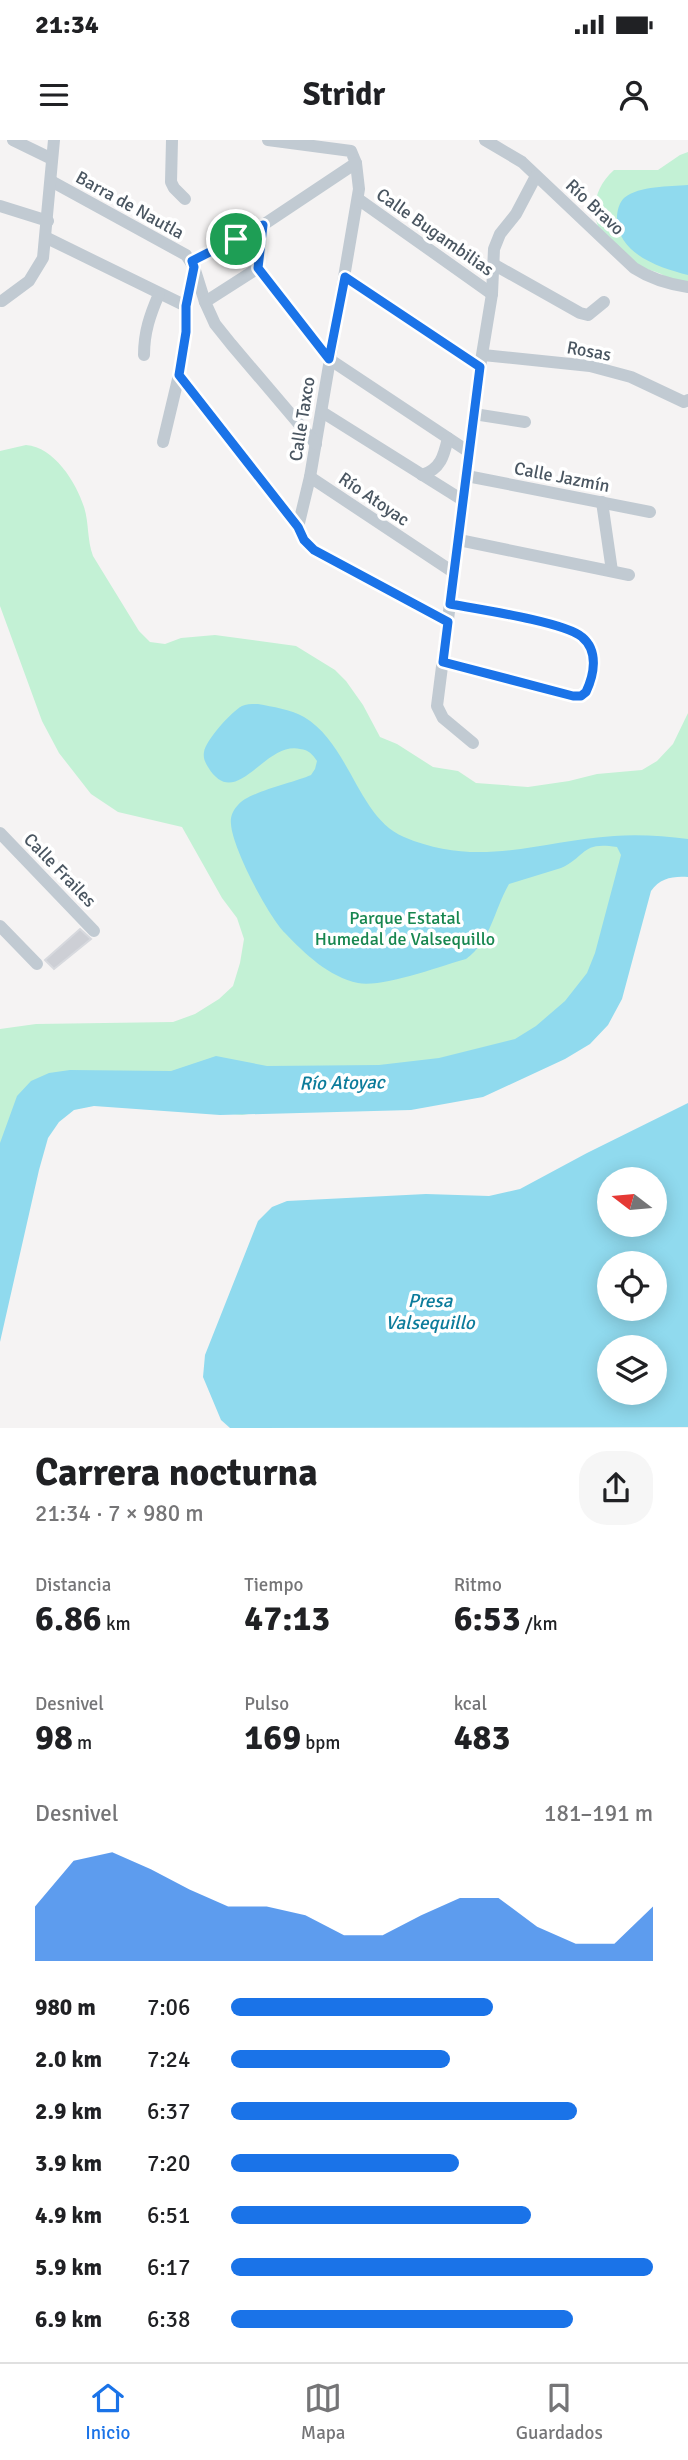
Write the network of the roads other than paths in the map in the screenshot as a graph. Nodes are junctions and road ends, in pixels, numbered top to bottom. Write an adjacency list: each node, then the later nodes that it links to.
1 (13, 140): 7 (street)
2 (54, 140): 7 (street)
3 (172, 140): 10 (street)
4 (268, 140): 6 (street)
5 (485, 140): 8 (street, Río Bravo)
6 (353, 157): 11 (street, Calle Taxco); 14 (street)
7 (52, 159): 9 (street)
8 (537, 176): 17 (street); 20 (street, Río Bravo)
9 (51, 181): 13 (street); 16 (street, Barra de Nautla)
10 (185, 199)
11 (358, 199): 19 (street, Calle Taxco); 22 (street, Calle Bugambilias)
12 (0, 206): 13 (street)
13 (48, 221): 15 (street)
14 (263, 225): 16 (street); 18 (street)
15 (47, 238): 21 (street); 23 (street)
16 (193, 264): 24 (street); 26 (street)
17 (493, 264): 22 (street); 25 (street)
18 (258, 268): 24 (street); 28 (street)
19 (345, 277): 28 (street, Calle Taxco); 29 (street)
20 (688, 287)
21 (159, 294): 26 (street); 27 (street)
22 (492, 294): 29 (street)
23 (2, 302)
24 (205, 302): 37 (street)
25 (604, 302)
26 (186, 306): 30 (street)
27 (144, 355)
28 (329, 359): 32 (street, Calle Taxco); 35 (street)
29 (481, 361): 31 (street, Rosas); 33 (street)
30 (179, 375): 36 (street); 45 (street)
31 (686, 401)
32 (322, 412): 37 (street, Calle Taxco); 39 (street)
33 (474, 414): 34 (street); 38 (street)
34 (525, 422)
35 (448, 438): 38 (street); 39 (street)
36 (163, 442)
37 (316, 444): 41 (street, Calle Taxco)
38 (469, 453): 40 (street)
39 (422, 475): 42 (street)
40 (467, 476): 42 (street); 43 (street, Calle Jazmín)
41 (310, 477): 45 (street, Calle Taxco); 48 (street, Río Atoyac)
42 (464, 501): 46 (street)
43 (602, 502): 44 (street, Calle Jazmín); 47 (street)
44 (650, 512)
45 (298, 527): 51 (street)
46 (459, 540): 47 (street); 48 (street)
47 (612, 571): 49 (street)
48 (453, 572): 50 (street)
49 (629, 575)
50 (450, 604): 51 (street); 52 (street)
51 (448, 622): 52 (street)
52 (443, 662): 53 (street)
53 (473, 743)
54 (0, 833): 56 (street, Calle Frailes)
55 (0, 926): 57 (street)
56 (94, 931)
57 (37, 964)

